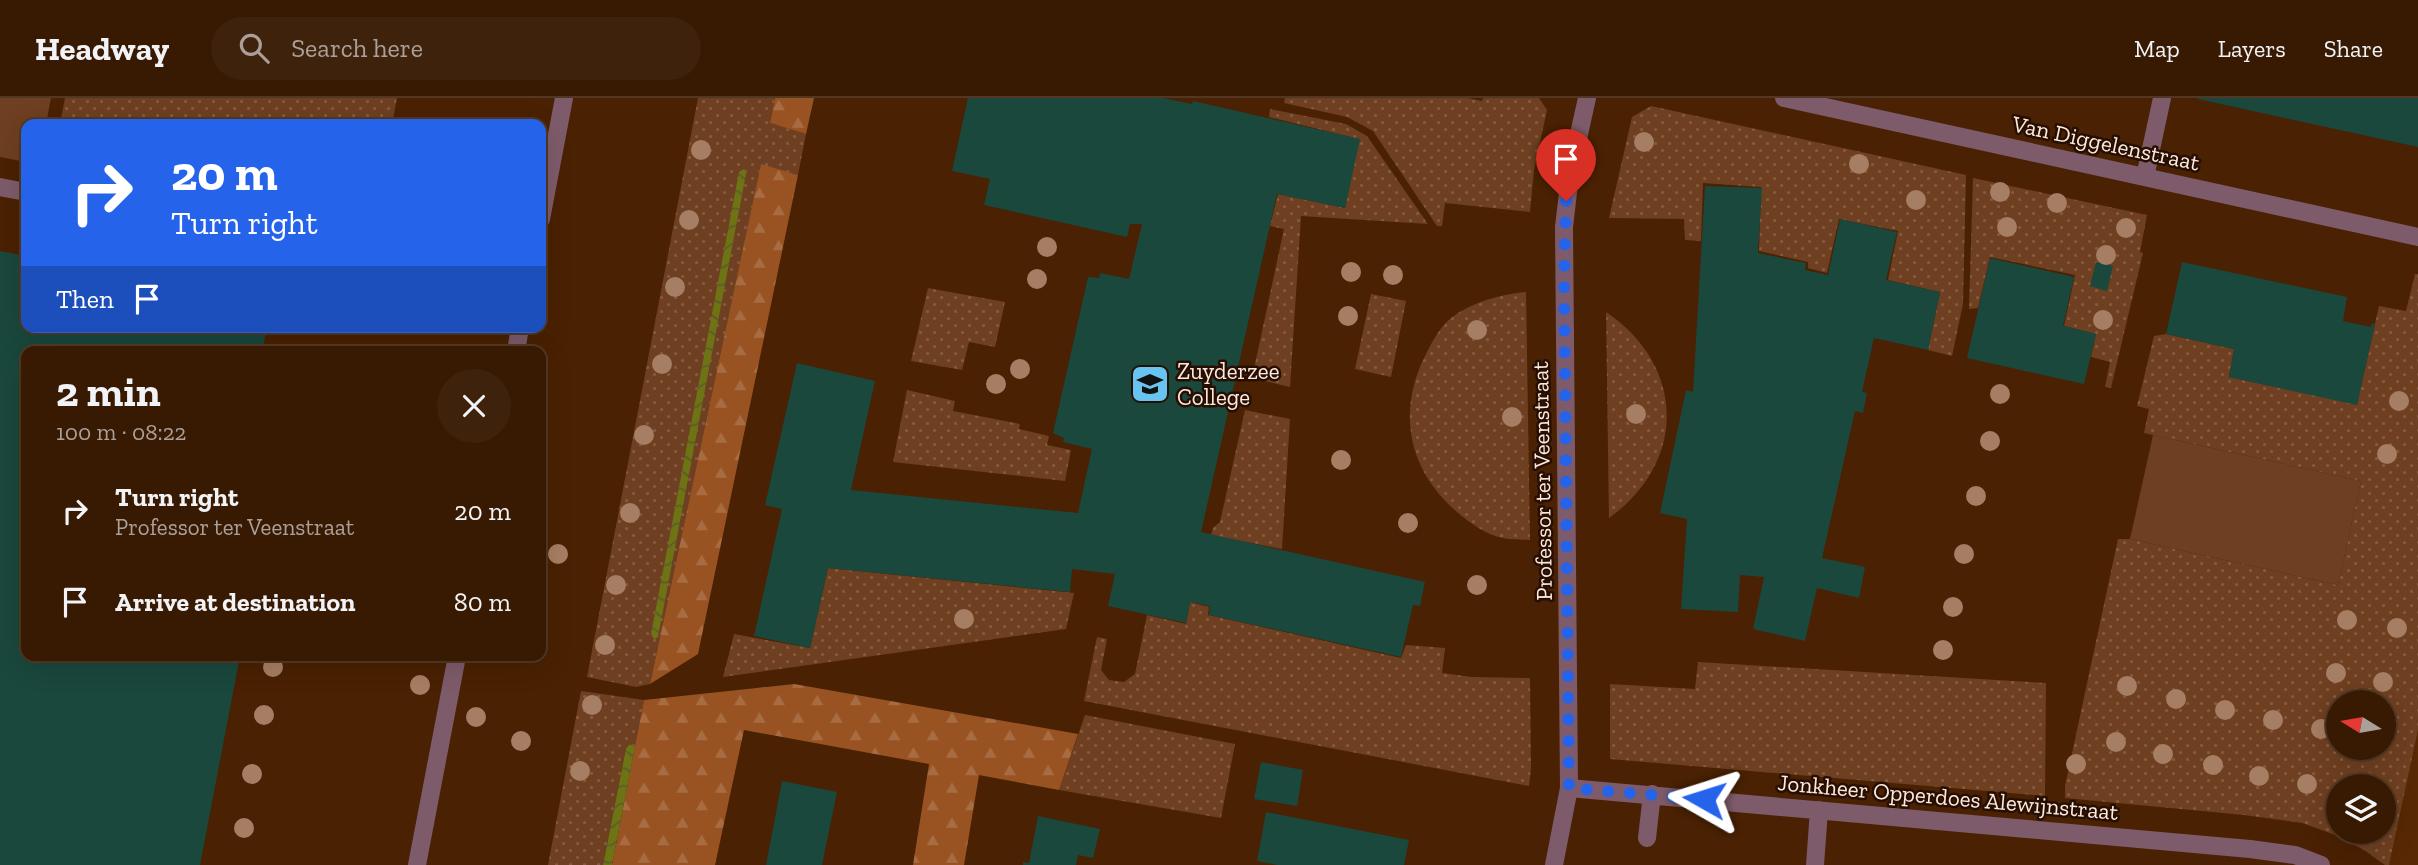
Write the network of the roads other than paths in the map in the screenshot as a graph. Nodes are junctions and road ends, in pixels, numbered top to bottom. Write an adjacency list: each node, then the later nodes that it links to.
1 (564, 98): 8 (street)
2 (1587, 98): 11 (street, Professor ter Veenstraat)
3 (1784, 98): 5 (street, Van Diggelenstraat)
4 (2162, 98): 5 (street)
5 (2145, 177): 9 (street, Van Diggelenstraat)
6 (0, 187): 7 (street)
7 (21, 191)
8 (546, 193)
9 (2418, 237)
10 (456, 661): 15 (street)
11 (1569, 788): 12 (street, Jonkheer Opperdoes Alewijnstraat); 16 (street, Professor ter Veenstraat)
12 (1652, 794): 13 (street, Jonkheer Opperdoes Alewijnstraat); 14 (street)
13 (1819, 810): 17 (street); 18 (street, Jonkheer Opperdoes Alewijnstraat)
14 (1647, 838)
15 (417, 865)
16 (1554, 865)
17 (1815, 865)
18 (2321, 865)

